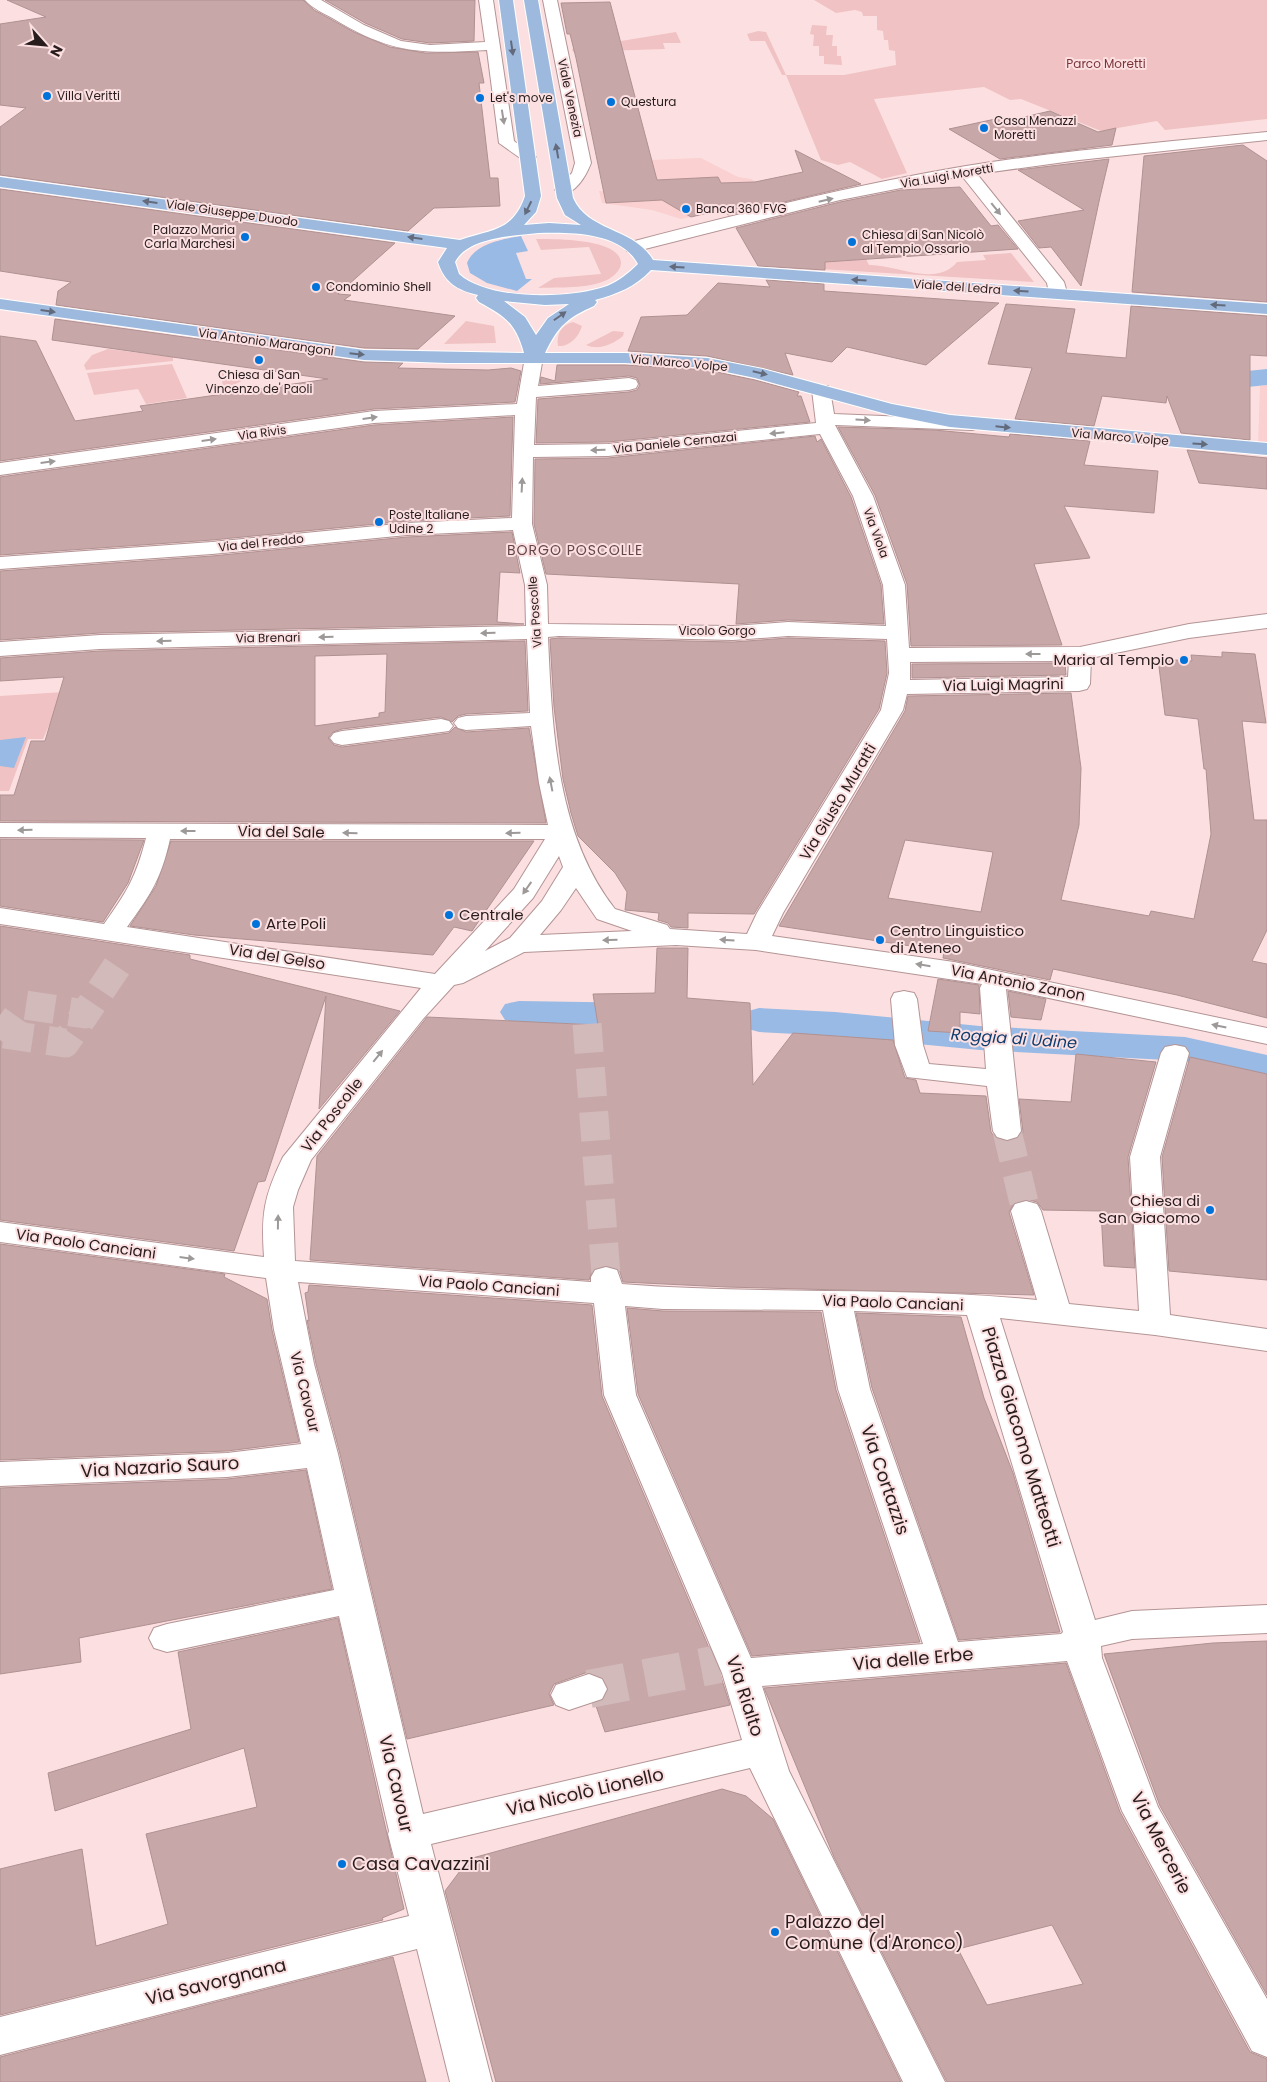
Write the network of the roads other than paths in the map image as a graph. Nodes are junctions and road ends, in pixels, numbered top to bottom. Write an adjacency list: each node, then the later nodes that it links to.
1 (312, 0): 6 (street)
2 (486, 0): 6 (street)
3 (506, 0): 8 (main road, one-way to 8)
4 (530, 0): 11 (main road, Viale Venezia, one-way to 4)
5 (550, 0): 11 (street, Viale Venezia)
6 (492, 46): 8 (street, one-way to 8)
7 (1267, 136): 9 (street, Via Luigi Moretti)
8 (528, 157): 12 (main road, one-way to 12)
9 (966, 171): 13 (street, Via Luigi Moretti, one-way to 9); 18 (street, one-way to 18)
10 (0, 182): 14 (main road, Viale Giuseppe Duodo, one-way to 10)
11 (564, 190): 13 (main road, Viale Venezia)
12 (510, 230): 13 (main road); 14 (main road)
13 (626, 243): 15 (main road)
14 (463, 244): 16 (main road)
15 (646, 265): 17 (main road); 18 (main road, Viale del Ledra, one-way to 15)
16 (460, 282): 17 (main road); 21 (main road)
17 (620, 286): 21 (main road, one-way to 17)
18 (1053, 293): 20 (main road, Viale del Ledra, one-way to 18)
19 (0, 304): 21 (main road, Via Antonio Marangoni, one-way to 21)
20 (1267, 309)
21 (534, 357): 23 (main road, Via Marco Volpe, one-way to 23); 24 (street, Via Poscolle)
22 (629, 384): 24 (street)
23 (821, 390): 25 (street); 26 (main road, Via Marco Volpe)
24 (526, 401): 28 (street, Via Poscolle); 29 (street, Via Rivis, one-way to 24)
25 (825, 423): 26 (street, Via Marco Volpe, one-way to 26); 28 (street, Via Daniele Cernazai, one-way to 28); 34 (street, Via Viola)
26 (974, 424): 27 (main road, Via Marco Volpe, one-way to 27)
27 (1267, 449)
28 (524, 451): 30 (street, Via Poscolle, one-way to 28)
29 (0, 469)
30 (522, 524): 31 (street, Via del Freddo); 33 (street, Via Poscolle)
31 (0, 563)
32 (1267, 621): 36 (street, Via Luigi Magrini)
33 (537, 632): 34 (street, Vicolo Gorgo); 35 (street, Via Brenari, one-way to 35); 38 (street, Via Poscolle)
34 (899, 644): 36 (street, Via Luigi Magrini, one-way to 34); 37 (street, Via Giusto Muratti)
35 (0, 650)
36 (1080, 654): 37 (street, Via Luigi Magrini)
37 (897, 687): 49 (street, Via Giusto Muratti)
38 (542, 719): 39 (street); 44 (street, Via Poscolle, one-way to 38)
39 (466, 723)
40 (441, 726): 41 (street)
41 (342, 738)
42 (0, 830): 43 (street, Via del Sale, one-way to 42)
43 (160, 831): 44 (street, Via del Sale, one-way to 43); 47 (street)
44 (562, 832): 45 (street, Via Poscolle); 51 (street, Via Poscolle, one-way to 51)
45 (576, 868): 48 (street, Via Poscolle); 50 (street)
46 (0, 916): 47 (street, Via del Gelso)
47 (112, 932): 51 (street, Via del Gelso)
48 (676, 937): 49 (street, Via Antonio Zanon, one-way to 48); 50 (street, one-way to 50)
49 (756, 942): 54 (street, Via Antonio Zanon, one-way to 49)
50 (519, 944): 51 (street)
51 (442, 983): 60 (street, Via Poscolle, one-way to 51)
52 (993, 988): 55 (street)
53 (906, 1022): 55 (street)
54 (1267, 1036)
55 (999, 1052): 57 (street)
56 (1175, 1053): 65 (street)
57 (1007, 1132)
58 (1026, 1210): 64 (street)
59 (0, 1232): 60 (street, Via Paolo Canciani, one-way to 60)
60 (281, 1270): 61 (street, Via Paolo Canciani); 67 (street, Via Cavour)
61 (607, 1285): 62 (street, Via Paolo Canciani); 74 (street, Via Rialto)
62 (836, 1300): 63 (street, Via Paolo Canciani); 73 (street, Via Cortazzis)
63 (980, 1306): 64 (street, Piazza Giacomo Matteotti); 71 (street, Piazza Giacomo Matteotti)
64 (1056, 1313): 65 (street, Piazza Giacomo Matteotti)
65 (1155, 1324): 66 (street, Piazza Giacomo Matteotti)
66 (1267, 1340)
67 (320, 1454): 68 (street, Via Nazario Sauro); 69 (street, Via Cavour)
68 (0, 1474)
69 (353, 1600): 72 (street); 76 (street, Via Cavour)
70 (1267, 1619): 71 (street)
71 (1082, 1637): 73 (street, Via delle Erbe); 79 (street, Via Mercerie)
72 (167, 1638)
73 (945, 1657): 74 (street, Via delle Erbe)
74 (731, 1666): 75 (street, Via Rialto)
75 (763, 1750): 76 (street, Via Nicolò Lionello); 81 (street, Via Rialto)
76 (407, 1834): 77 (street, Via Cavour)
77 (432, 1928): 78 (street, Via Savorgnana); 80 (street, Via Cavour)
78 (0, 2036)
79 (1267, 2038)
80 (471, 2082)
81 (924, 2082)

